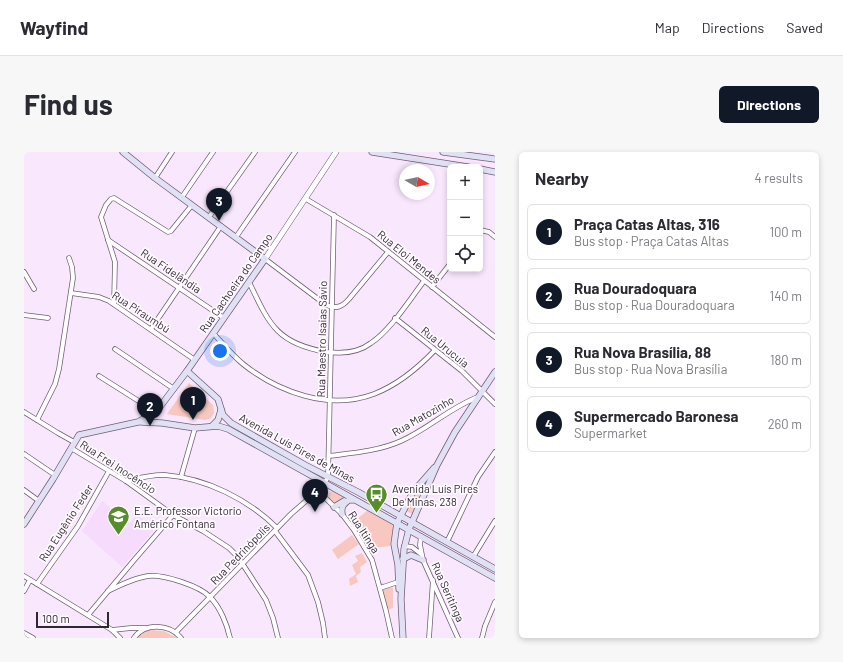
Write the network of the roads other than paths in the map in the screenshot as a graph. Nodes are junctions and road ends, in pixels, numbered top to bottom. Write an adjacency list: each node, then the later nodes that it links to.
1 (172, 152): 13 (street)
2 (213, 152): 14 (street)
3 (255, 152): 18 (street)
4 (295, 152): 21 (street)
5 (336, 152): 15 (street, Rua Cachoeira do Campo)
6 (372, 152): 10 (main road)
7 (443, 152): 9 (main road)
8 (127, 154): 13 (main road)
9 (495, 159)
10 (449, 164)
11 (483, 170): 12 (main road)
12 (495, 172)
13 (155, 178): 14 (main road)
14 (182, 197): 16 (main road)
15 (306, 199): 17 (street, Rua Eloi Mendes); 26 (street, Rua Cachoeira do Campo)
16 (192, 205): 18 (main road); 23 (street)
17 (334, 216): 24 (street, Rua Eloi Mendes); 37 (street, Rua Maestro Isaias Sávio)
18 (209, 217): 19 (main road)
19 (221, 226): 21 (main road); 32 (street)
20 (483, 231): 22 (street)
21 (236, 237): 26 (main road)
22 (495, 237)
23 (108, 239): 32 (street, Rua Fidelândia); 36 (street)
24 (388, 252): 30 (street, Rua Eloi Mendes); 37 (street)
25 (69, 258): 35 (street)
26 (265, 259): 31 (main road, Rua Cachoeira do Campo); 37 (street)
27 (447, 268): 33 (street)
28 (24, 272): 29 (street)
29 (25, 277): 34 (street)
30 (424, 281): 33 (street, Rua Eloi Mendes); 41 (street)
31 (249, 282): 40 (main road, Rua Cachoeira do Campo); 47 (street)
32 (179, 287): 40 (street, Rua Fidelândia); 42 (street)
33 (432, 287): 44 (street, Rua Eloi Mendes)
34 (34, 289)
35 (71, 293): 36 (street, Rua Piraumbú); 59 (street)
36 (114, 304): 42 (street, Rua Piraumbú)
37 (331, 307): 47 (street, Rua Maestro Isaias Sávio)
38 (24, 315): 39 (street)
39 (48, 318)
40 (224, 318): 43 (main road, Rua Cachoeira do Campo)
41 (395, 318): 46 (street, Rua Urucuia); 47 (street)
42 (151, 329): 48 (street, Rua Piraumbú)
43 (213, 333): 48 (main road, Rua Cachoeira do Campo); 54 (street)
44 (495, 337)
45 (115, 349): 52 (street)
46 (435, 350): 53 (street, Rua Urucuia); 54 (street)
47 (331, 352): 54 (street, Rua Maestro Isaias Sávio)
48 (195, 360): 49 (main road, Rua Cachoeira do Campo)
49 (187, 371): 52 (main road, Rua Cachoeira do Campo); 56 (main road, Avenida Luís Pires de Minas)
50 (99, 376): 58 (street)
51 (494, 376): 53 (main road)
52 (174, 389): 58 (main road, Rua Cachoeira do Campo)
53 (480, 394): 55 (street, Rua Urucuia); 68 (street, Rua Matozinho); 69 (main road)
54 (330, 400): 68 (street, Rua Maestro Isaias Sávio)
55 (495, 404)
56 (221, 409): 62 (main road); 72 (main road, Avenida Luís Pires de Minas)
57 (24, 412): 59 (street)
58 (156, 412): 60 (main road); 61 (main road)
59 (37, 420): 64 (street)
60 (138, 422): 61 (main road); 64 (main road)
61 (162, 423): 63 (main road)
62 (212, 426): 63 (main road); 74 (main road, Avenida Luís Pires de Minas)
63 (195, 428): 73 (street)
64 (74, 442): 65 (main road)
65 (71, 448): 70 (street, Rua Frei Inocêncio); 71 (main road)
66 (495, 452): 96 (street)
67 (24, 454): 71 (street)
68 (328, 456): 72 (street, Rua Maestro Isaias Sávio)
69 (437, 465): 79 (main road); 81 (main road)
70 (109, 471): 75 (street, Rua Frei Inocêncio); 109 (street, Rua Eugênio Feder)
71 (55, 475): 82 (main road)
72 (325, 475): 76 (street, Rua Maestro Isaias Sávio); 87 (main road, Avenida Luís Pires de Minas)
73 (180, 477): 75 (street); 92 (street)
74 (318, 480): 76 (main road, Avenida Luís Pires de Minas); 78 (street)
75 (126, 481): 86 (street, Rua Frei Inocêncio)
76 (325, 483): 78 (street, Rua Pedrinópolis); 80 (main road, Avenida Luís Pires de Minas)
77 (24, 490): 82 (street)
78 (318, 490): 84 (street, Rua Itinga); 92 (street, Rua Pedrinópolis)
79 (413, 492): 81 (main road); 87 (main road)
80 (347, 495): 83 (main road, Avenida Luís Pires de Minas); 84 (main road)
81 (422, 499): 89 (main road)
82 (39, 501): 91 (main road)
83 (357, 501): 85 (main road); 90 (main road, Avenida Luís Pires de Minas)
84 (334, 507): 85 (street, Rua Itinga)
85 (342, 514): 110 (street, Rua Itinga)
86 (173, 515): 102 (street, Rua Frei Inocêncio); 112 (street)
87 (400, 516): 89 (main road, Avenida Luís Pires de Minas); 90 (main road)
88 (495, 521): 99 (street)
89 (412, 522): 93 (main road); 96 (main road, Avenida Luís Pires de Minas)
90 (397, 523): 93 (main road, Avenida Luís Pires de Minas); 95 (main road)
91 (24, 524)
92 (276, 529): 102 (street, Rua Pedrinópolis); 127 (street)
93 (409, 529): 94 (main road, Avenida Luís Pires de Minas); 97 (main road)
94 (421, 536): 98 (street, Rua Seritinga); 105 (main road, Avenida Luís Pires de Minas)
95 (394, 539): 97 (main road); 108 (main road)
96 (447, 542): 99 (main road, Avenida Luís Pires de Minas)
97 (404, 546): 98 (street, Rua Seritinga); 100 (main road)
98 (421, 554): 101 (street, Rua Seritinga)
99 (473, 557): 103 (main road, Avenida Luís Pires de Minas)
100 (403, 559): 101 (main road); 114 (main road)
101 (423, 560): 107 (street, Rua Seritinga)
102 (243, 564): 113 (street, Rua Pedrinópolis); 126 (street, Rua Frei Inocêncio)
103 (495, 569)
104 (24, 576): 106 (street)
105 (495, 578)
106 (30, 580): 109 (street); 111 (street)
107 (433, 580): 130 (street); 131 (street, Rua Seritinga)
108 (398, 582): 110 (street); 114 (main road)
109 (37, 584): 116 (street)
110 (380, 588): 128 (street, Rua Itinga)
111 (24, 591)
112 (108, 591): 113 (street); 116 (street)
113 (211, 597): 119 (street, Rua Pedrinópolis); 125 (street)
114 (401, 599): 129 (main road)
115 (495, 602): 132 (street)
116 (88, 615): 118 (street)
117 (146, 628): 118 (street); 119 (street); 123 (street)
118 (112, 630): 122 (street)
119 (176, 632): 124 (street)
120 (24, 633): 121 (street)
121 (33, 638)
122 (120, 638)
123 (134, 638)
124 (181, 638)
125 (230, 638)
126 (278, 638)
127 (325, 638)
128 (392, 638)
129 (403, 638)
130 (429, 638)
131 (458, 638)
132 (482, 638)

